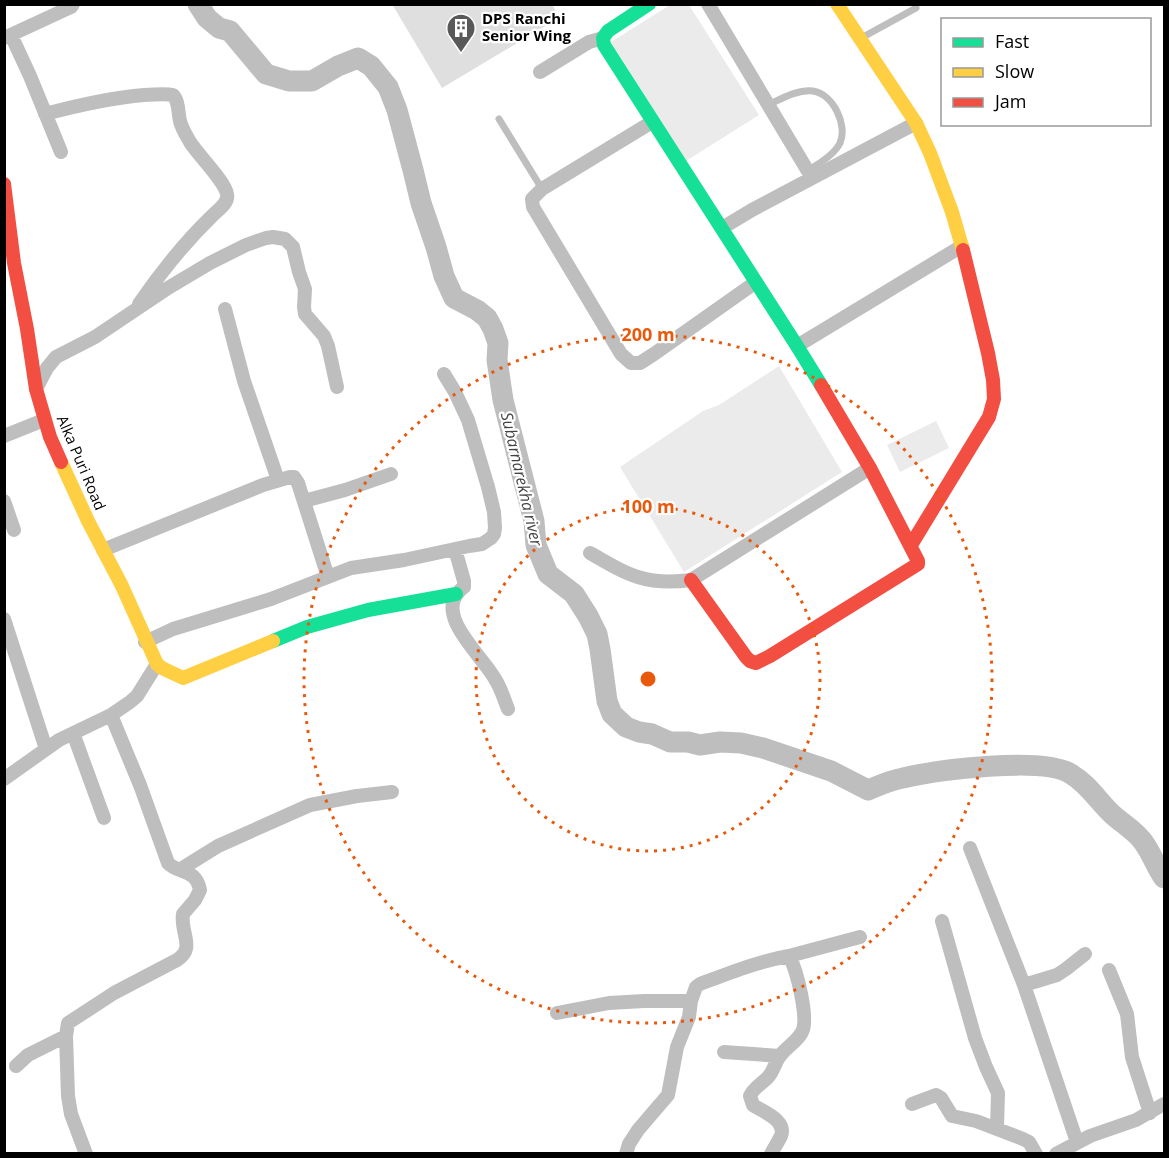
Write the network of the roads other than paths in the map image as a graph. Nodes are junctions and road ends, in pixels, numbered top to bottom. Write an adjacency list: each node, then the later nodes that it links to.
1 (74, 4): 6 (street)
2 (649, 4): 7 (street)
3 (708, 4): 10 (street)
4 (837, 4): 8 (street)
5 (916, 8): 8 (lane)
6 (8, 37): 11 (street)
7 (603, 38): 9 (street); 13 (street)
8 (859, 39): 14 (street)
9 (540, 72)
10 (768, 105): 16 (street); 16 (lane)
11 (45, 114): 15 (street); 23 (street)
12 (499, 119): 18 (lane)
13 (652, 122): 18 (street); 19 (street)
14 (916, 123): 16 (street); 20 (street)
15 (61, 152)
16 (810, 174): 19 (street)
17 (4, 184): 27 (street, Alka Puri Road)
18 (543, 189): 21 (street)
19 (722, 228): 21 (street)
20 (962, 246): 24 (street); 36 (street)
21 (756, 282): 24 (street)
22 (225, 309): 32 (street)
23 (133, 311): 26 (street); 27 (street)
24 (797, 346): 30 (street)
25 (444, 374): 37 (street)
26 (337, 387)
27 (36, 389): 28 (street, Alka Puri Road)
28 (44, 420): 29 (street); 38 (street, Alka Puri Road)
29 (4, 436)
30 (870, 468): 36 (street); 41 (street)
31 (391, 474): 34 (street)
32 (278, 480): 34 (street); 38 (street)
33 (4, 501): 35 (street)
34 (304, 501): 40 (street)
35 (14, 530)
36 (911, 545): 41 (street)
37 (455, 549): 40 (street); 42 (street)
38 (103, 550): 44 (street, Alka Puri Road)
39 (590, 553): 41 (street)
40 (328, 577): 44 (street)
41 (691, 580)
42 (456, 594): 45 (street); 46 (street)
43 (4, 619): 49 (street)
44 (145, 642): 45 (street, Alka Puri Road)
45 (160, 666): 47 (street)
46 (508, 709)
47 (111, 715): 48 (street); 54 (street)
48 (73, 733): 49 (street); 52 (street)
49 (46, 749): 50 (street)
50 (4, 779)
51 (392, 792): 54 (street)
52 (104, 818)
53 (970, 848): 60 (street)
54 (181, 869): 63 (street)
55 (942, 921): 70 (street)
56 (860, 937): 58 (street)
57 (1085, 954): 60 (street)
58 (789, 956): 61 (street); 65 (street)
59 (1109, 970): 69 (street)
60 (1024, 985): 71 (street)
61 (691, 1001): 62 (street); 73 (street)
62 (557, 1013)
63 (66, 1036): 66 (street); 72 (street)
64 (724, 1052): 65 (street)
65 (780, 1056): 74 (street)
66 (11, 1063)
67 (912, 1104): 70 (street)
68 (1164, 1104): 69 (street)
69 (1150, 1113): 71 (street)
70 (997, 1128): 75 (street)
71 (1077, 1142): 76 (street)
72 (86, 1154)
73 (626, 1154)
74 (771, 1154)
75 (1036, 1154)
76 (1056, 1154)

